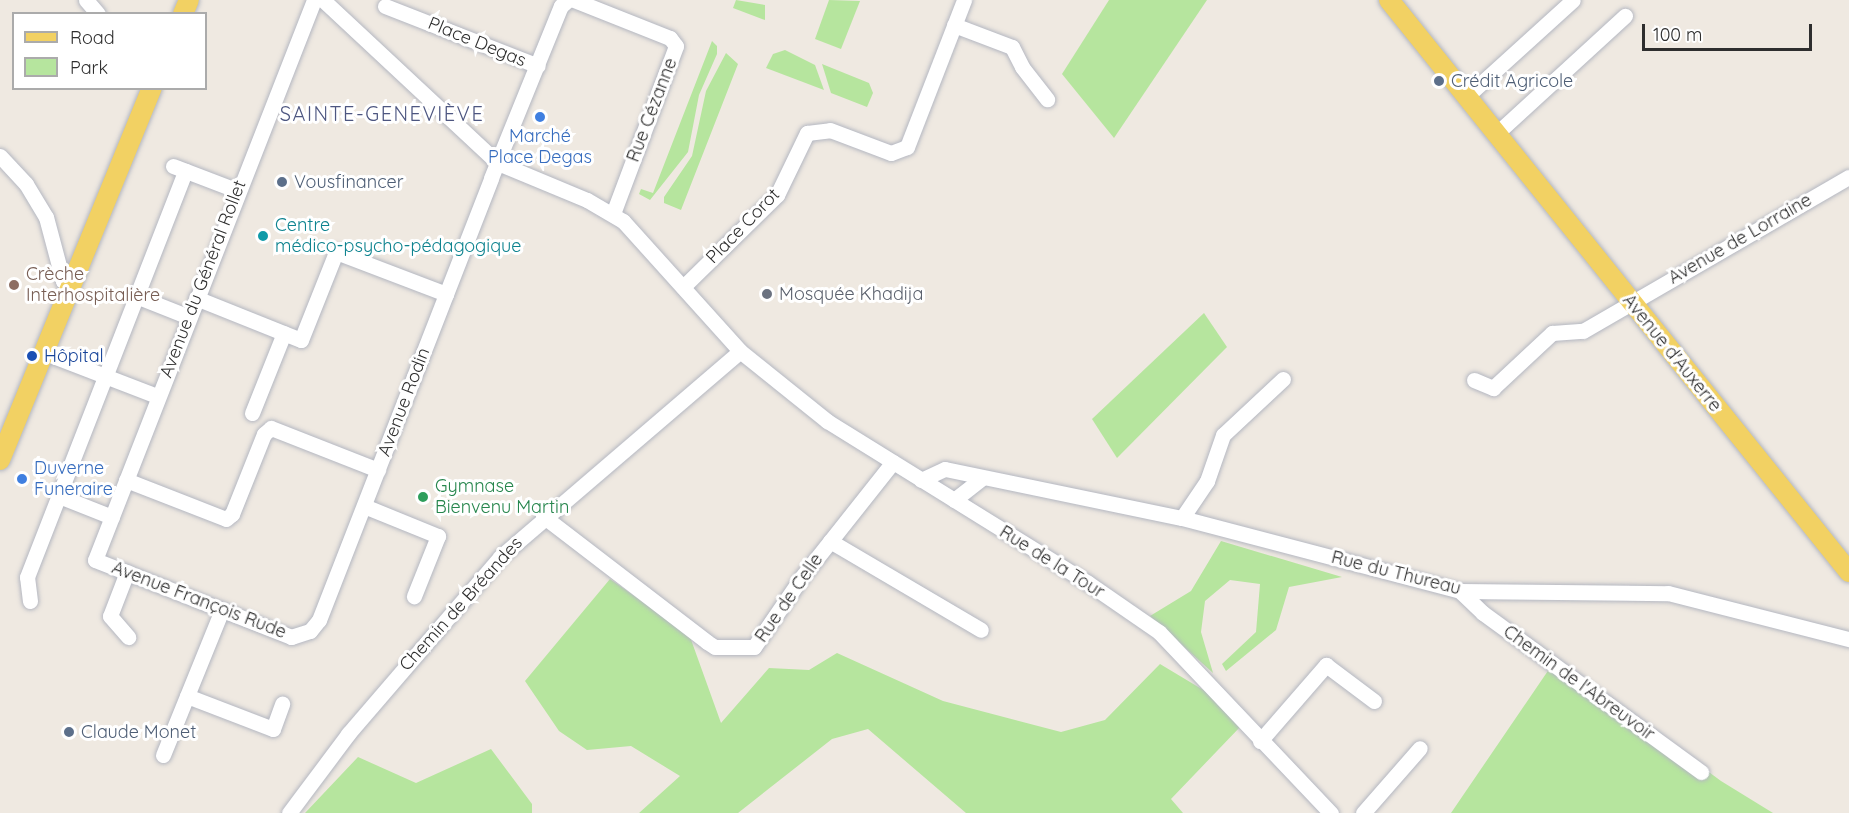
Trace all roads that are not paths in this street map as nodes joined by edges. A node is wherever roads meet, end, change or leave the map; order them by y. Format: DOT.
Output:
graph roads {
  1 [pos="86,0"];
  2 [pos="314,0"];
  3 [pos="322,0"];
  4 [pos="568,0"];
  5 [pos="573,0"];
  6 [pos="964,0"];
  7 [pos="1389,0"];
  8 [pos="1573,0"];
  9 [pos="385,6"];
  10 [pos="96,12"];
  11 [pos="1624,16"];
  12 [pos="954,25"];
  13 [pos="538,66"];
  14 [pos="151,90"];
  15 [pos="1466,97"];
  16 [pos="1047,99"];
  17 [pos="1496,134"];
  18 [pos="0,156"];
  19 [pos="498,164"];
  20 [pos="1849,177"];
  21 [pos="238,191"];
  22 [pos="613,214"];
  23 [pos="71,286"];
  24 [pos="683,286"];
  25 [pos="446,294"];
  26 [pos="136,296"];
  27 [pos="196,298"];
  28 [pos="1631,302"];
  29 [pos="189,316"];
  30 [pos="284,333"];
  31 [pos="740,351"];
  32 [pos="45,353"];
  33 [pos="105,376"];
  34 [pos="1283,379"];
  35 [pos="1474,380"];
  36 [pos="157,396"];
  37 [pos="252,413"];
  38 [pos="1,458"];
  39 [pos="892,462"];
  40 [pos="378,470"];
  41 [pos="982,478"];
  42 [pos="126,480"];
  43 [pos="921,480"];
  44 [pos="59,496"];
  45 [pos="954,500"];
  46 [pos="364,506"];
  47 [pos="112,516"];
  48 [pos="543,516"];
  49 [pos="1182,518"];
  50 [pos="831,541"];
  51 [pos="95,560"];
  52 [pos="127,572"];
  53 [pos="1849,572"];
  54 [pos="1460,591"];
  55 [pos="414,596"];
  56 [pos="30,601"];
  57 [pos="222,610"];
  58 [pos="981,630"];
  59 [pos="304,635"];
  60 [pos="128,637"];
  61 [pos="1849,639"];
  62 [pos="187,696"];
  63 [pos="1374,701"];
  64 [pos="282,705"];
  65 [pos="1260,741"];
  66 [pos="1420,748"];
  67 [pos="163,755"];
  68 [pos="1701,772"];
  69 [pos="290,812"];
  70 [pos="1331,813"];
  71 [pos="1363,813"];
  1 -- 10 [label="street"];
  2 -- 21 [label="street, Avenue du Général Rollet"];
  3 -- 19 [label="street"];
  4 -- 13 [label="street"];
  5 -- 22 [label="street, Rue Cézanne"];
  6 -- 12 [label="street"];
  7 -- 15 [label="main road, Avenue d'Auxerre"];
  8 -- 15 [label="street"];
  9 -- 13 [label="street, Place Degas"];
  11 -- 17 [label="street"];
  12 -- 16 [label="street"];
  12 -- 24 [label="street, Place Corot"];
  13 -- 19 [label="street, Place Degas"];
  14 -- 23 [label="main road"];
  15 -- 17 [label="main road, Avenue d'Auxerre"];
  17 -- 28 [label="main road, Avenue d'Auxerre"];
  18 -- 23 [label="street"];
  19 -- 22 [label="street"];
  19 -- 25 [label="street, Avenue Rodin"];
  20 -- 28 [label="street, Avenue de Lorraine"];
  21 -- 26 [label="street"];
  21 -- 27 [label="street, Avenue du Général Rollet"];
  22 -- 24 [label="street, Rue de la Tour"];
  23 -- 32 [label="main road"];
  24 -- 31 [label="street, Rue de la Tour"];
  25 -- 30 [label="street"];
  25 -- 40 [label="street, Avenue Rodin"];
  26 -- 29 [label="street"];
  26 -- 33 [label="street"];
  27 -- 29 [label="street, Avenue du Général Rollet"];
  27 -- 30 [label="street"];
  28 -- 35 [label="street, Avenue de Lorraine"];
  28 -- 53 [label="main road, Avenue d'Auxerre"];
  29 -- 36 [label="street, Avenue du Général Rollet"];
  30 -- 37 [label="street"];
  31 -- 39 [label="street, Rue de la Tour"];
  31 -- 48 [label="street, Chemin de Bréandes"];
  32 -- 33 [label="street"];
  32 -- 38 [label="main road"];
  33 -- 36 [label="street"];
  33 -- 44 [label="street"];
  34 -- 49 [label="street"];
  36 -- 42 [label="street, Avenue du Général Rollet"];
  39 -- 43 [label="street, Rue de la Tour"];
  39 -- 50 [label="street, Rue de Celle"];
  40 -- 42 [label="street"];
  40 -- 46 [label="street, Avenue Rodin"];
  41 -- 43 [label="street, Rue du Thureau"];
  41 -- 45 [label="street"];
  41 -- 49 [label="street, Rue du Thureau"];
  42 -- 47 [label="street, Avenue du Général Rollet"];
  43 -- 45 [label="street, Rue de la Tour"];
  44 -- 47 [label="street"];
  44 -- 56 [label="street"];
  45 -- 65 [label="street, Rue de la Tour"];
  46 -- 55 [label="street"];
  46 -- 59 [label="street, Avenue Rodin"];
  47 -- 51 [label="street, Avenue du Général Rollet"];
  48 -- 50 [label="street, Rue de Celle"];
  48 -- 69 [label="street, Chemin de Bréandes"];
  49 -- 54 [label="street, Rue du Thureau"];
  50 -- 58 [label="street"];
  51 -- 52 [label="street, Avenue François Rude"];
  52 -- 57 [label="street, Avenue François Rude"];
  52 -- 60 [label="street"];
  54 -- 61 [label="street, Rue du Thureau"];
  54 -- 68 [label="street, Chemin de l'Abreuvoir"];
  57 -- 59 [label="street, Avenue François Rude"];
  57 -- 62 [label="street"];
  62 -- 64 [label="street"];
  62 -- 67 [label="street"];
  63 -- 65 [label="street"];
  65 -- 70 [label="street, Rue de la Tour"];
  66 -- 71 [label="street"];
}
